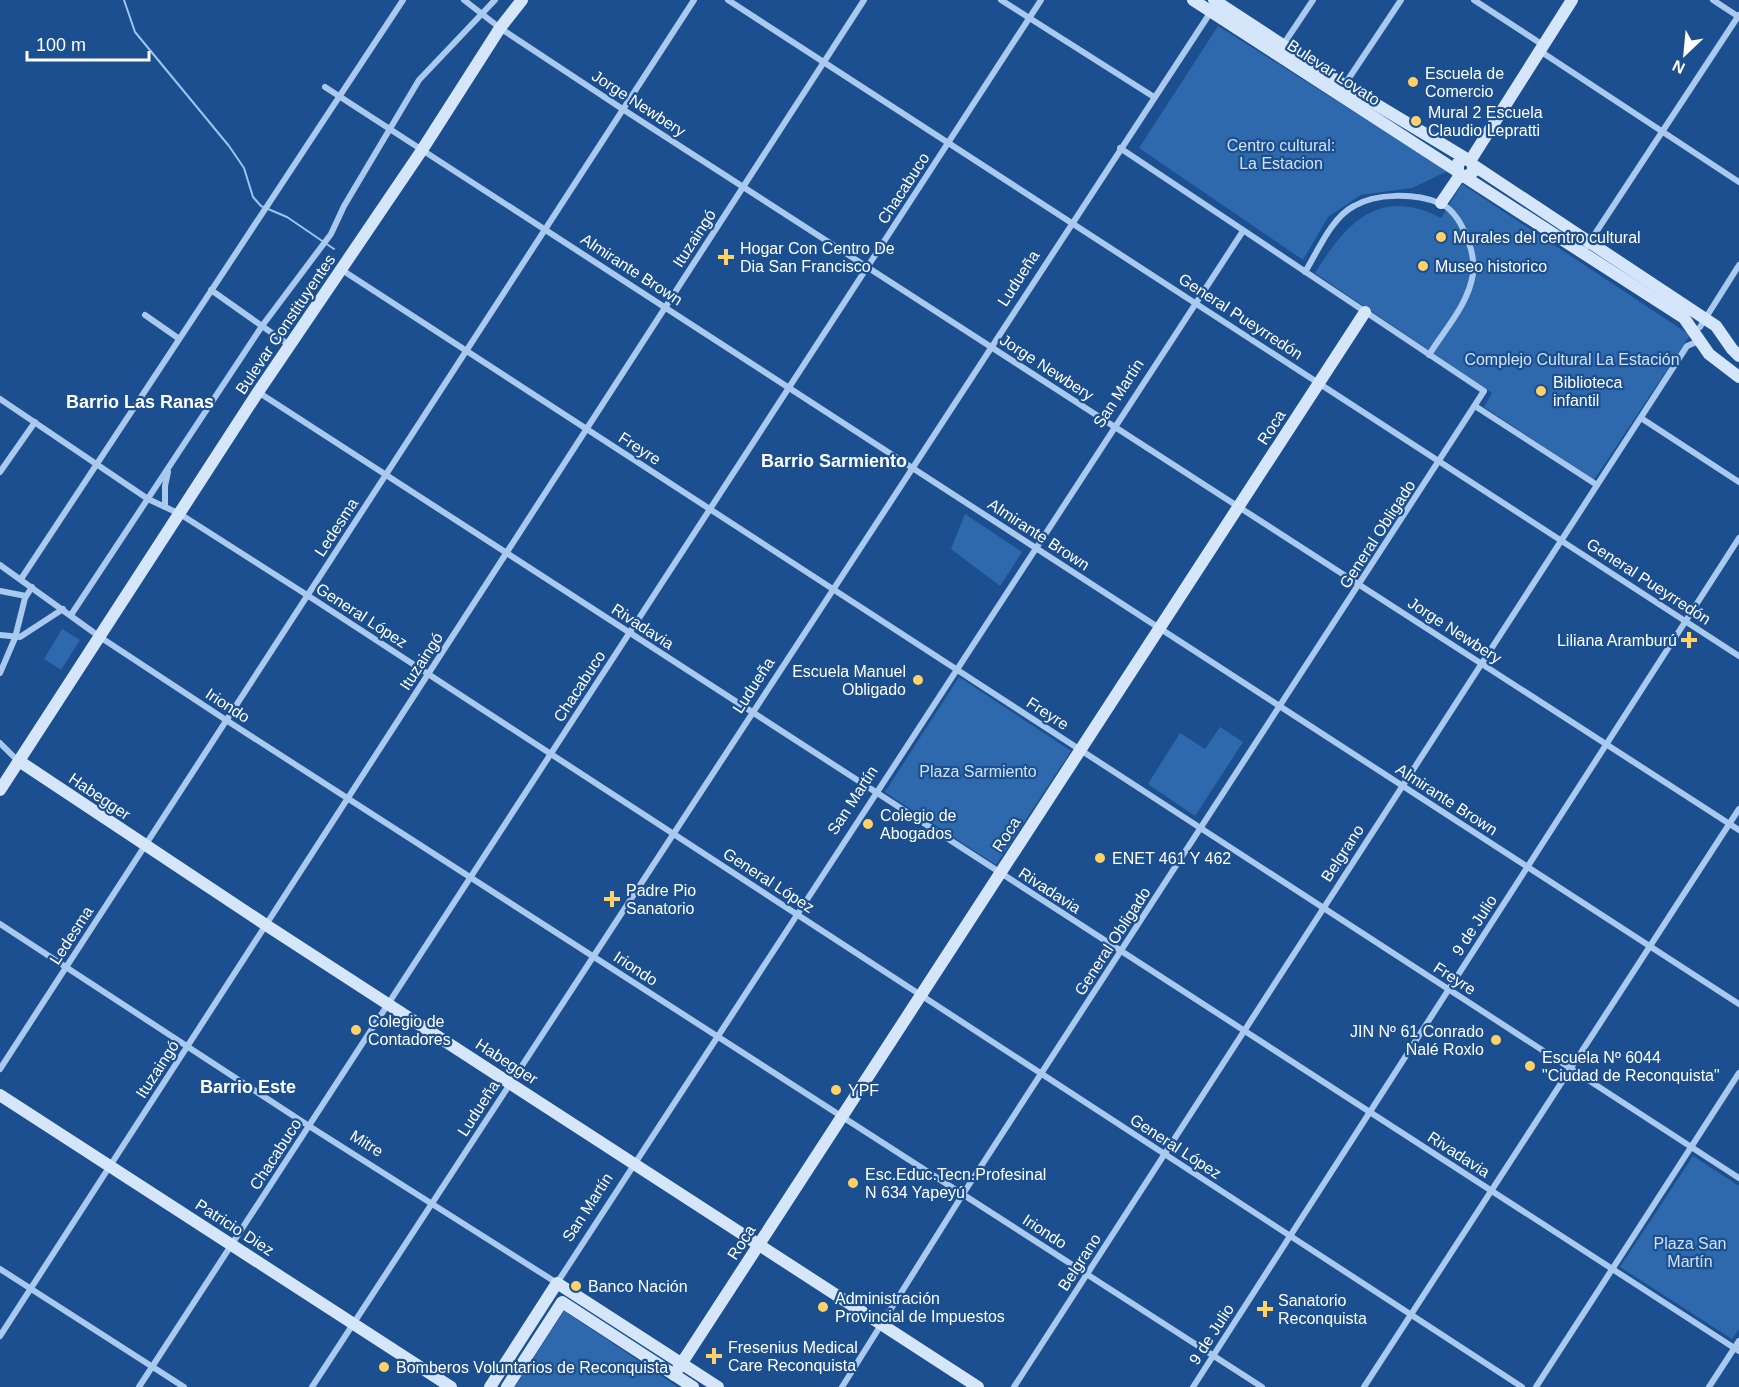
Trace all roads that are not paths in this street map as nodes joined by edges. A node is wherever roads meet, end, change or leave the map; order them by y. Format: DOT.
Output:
graph roads {
  1 [pos="404,0"];
  2 [pos="464,0"];
  3 [pos="495,0"];
  4 [pos="522,0"];
  5 [pos="694,0"];
  6 [pos="728,0"];
  7 [pos="864,0"];
  8 [pos="1001,0"];
  9 [pos="1041,0"];
  10 [pos="1193,0"];
  11 [pos="1313,0"];
  12 [pos="1401,0"];
  13 [pos="1474,0"];
  14 [pos="1572,0"];
  15 [pos="1713,0"];
  16 [pos="1215,4"];
  17 [pos="481,14"];
  18 [pos="1739,16"];
  19 [pos="1029,18"];
  20 [pos="500,28"];
  21 [pos="1283,45"];
  22 [pos="1541,48"];
  23 [pos="824,62"];
  24 [pos="325,87"];
  25 [pos="1341,90"];
  26 [pos="339,97"];
  27 [pos="1154,97"];
  28 [pos="624,110"];
  29 [pos="391,131"];
  30 [pos="1662,133"];
  31 [pos="949,142"];
  32 [pos="1120,148"];
  33 [pos="422,150"];
  34 [pos="1469,162"];
  35 [pos="1461,174"];
  36 [pos="1739,182"];
  37 [pos="743,187"];
  38 [pos="1441,203"];
  39 [pos="1072,222"];
  40 [pos="546,229"];
  41 [pos="1243,231"];
  42 [pos="1586,248"];
  43 [pos="1739,265"];
  44 [pos="868,267"];
  45 [pos="342,270"];
  46 [pos="1305,272"];
  47 [pos="211,290"];
  48 [pos="1196,303"];
  49 [pos="665,307"];
  50 [pos="1365,312"];
  51 [pos="145,315"];
  52 [pos="262,326"];
  53 [pos="1705,332"];
  54 [pos="178,338"];
  55 [pos="290,346"];
  56 [pos="991,346"];
  57 [pos="467,351"];
  58 [pos="1429,355"];
  59 [pos="1739,356"];
  60 [pos="1739,377"];
  61 [pos="1318,383"];
  62 [pos="789,387"];
  63 [pos="258,392"];
  64 [pos="0,399"];
  65 [pos="1475,406"];
  66 [pos="1641,418"];
  67 [pos="35,422"];
  68 [pos="1115,427"];
  69 [pos="586,429"];
  70 [pos="172,462"];
  71 [pos="1440,462"];
  72 [pos="96,463"];
  73 [pos="912,466"];
  74 [pos="0,472"];
  75 [pos="385,476"];
  76 [pos="1739,482"];
  77 [pos="1597,485"];
  78 [pos="148,499"];
  79 [pos="165,507"];
  80 [pos="1238,507"];
  81 [pos="710,509"];
  82 [pos="180,514"];
  83 [pos="1739,538"];
  84 [pos="1561,540"];
  85 [pos="1036,548"];
  86 [pos="505,555"];
  87 [pos="0,565"];
  88 [pos="21,579"];
  89 [pos="1360,585"];
  90 [pos="32,587"];
  91 [pos="832,588"];
  92 [pos="0,591"];
  93 [pos="307,595"];
  94 [pos="26,597"];
  95 [pos="63,609"];
  96 [pos="71,615"];
  97 [pos="1686,621"];
  98 [pos="1159,628"];
  99 [pos="629,633"];
  100 [pos="97,634"];
  101 [pos="0,635"];
  102 [pos="15,638"];
  103 [pos="1739,656"];
  104 [pos="1481,663"];
  105 [pos="957,670"];
  106 [pos="0,673"];
  107 [pos="428,674"];
  108 [pos="1281,706"];
  109 [pos="752,712"];
  110 [pos="226,720"];
  111 [pos="0,743"];
  112 [pos="1607,744"];
  113 [pos="1080,751"];
  114 [pos="551,753"];
  115 [pos="19,761"];
  116 [pos="1402,786"];
  117 [pos="0,790"];
  118 [pos="876,794"];
  119 [pos="349,799"];
  120 [pos="1739,809"];
  121 [pos="1729,824"];
  122 [pos="1201,828"];
  123 [pos="1739,830"];
  124 [pos="673,833"];
  125 [pos="145,846"];
  126 [pos="1527,867"];
  127 [pos="1000,874"];
  128 [pos="472,878"];
  129 [pos="1323,908"];
  130 [pos="797,915"];
  131 [pos="0,924"];
  132 [pos="266,925"];
  133 [pos="1649,947"];
  134 [pos="1121,952"];
  135 [pos="594,956"];
  136 [pos="66,967"];
  137 [pos="1448,989"];
  138 [pos="921,996"];
  139 [pos="388,1004"];
  140 [pos="1739,1004"];
  141 [pos="1243,1031"];
  142 [pos="718,1037"];
  143 [pos="187,1047"];
  144 [pos="0,1069"];
  145 [pos="1570,1069"];
  146 [pos="1739,1073"];
  147 [pos="1041,1074"];
  148 [pos="510,1083"];
  149 [pos="0,1095"];
  150 [pos="1369,1112"];
  151 [pos="842,1117"];
  152 [pos="309,1126"];
  153 [pos="1691,1147"];
  154 [pos="1164,1154"];
  155 [pos="634,1164"];
  156 [pos="110,1166"];
  157 [pos="1739,1178"];
  158 [pos="1491,1191"];
  159 [pos="963,1194"];
  160 [pos="431,1203"];
  161 [pos="1289,1235"];
  162 [pos="232,1245"];
  163 [pos="759,1245"];
  164 [pos="0,1269"];
  165 [pos="1612,1269"];
  166 [pos="1087,1275"];
  167 [pos="557,1283"];
  168 [pos="31,1288"];
  169 [pos="1411,1315"];
  170 [pos="353,1323"];
  171 [pos="882,1324"];
  172 [pos="0,1336"];
  173 [pos="1739,1341"];
  174 [pos="1737,1349"];
  175 [pos="1213,1355"];
  176 [pos="682,1364"];
  177 [pos="153,1366"];
  178 [pos="674,1375"];
  179 [pos="140,1387"];
  180 [pos="184,1387"];
  181 [pos="312,1387"];
  182 [pos="452,1387"];
  183 [pos="490,1387"];
  184 [pos="507,1387"];
  185 [pos="693,1387"];
  186 [pos="718,1387"];
  187 [pos="842,1387"];
  188 [pos="978,1387"];
  189 [pos="1014,1387"];
  190 [pos="1192,1387"];
  191 [pos="1262,1387"];
  192 [pos="1364,1387"];
  193 [pos="1522,1387"];
  194 [pos="1536,1387"];
  195 [pos="1709,1387"];
  1 -- 26 [label="street"];
  2 -- 17 [label="street, Jorge Newbery"];
  3 -- 17 [label="street"];
  4 -- 20 [label="street, Bulevar Constituyentes"];
  5 -- 28 [label="street, Ledesma"];
  6 -- 23 [label="street, General Pueyrredón"];
  7 -- 23 [label="street, Ituzaingó"];
  8 -- 19 [label="street"];
  9 -- 19 [label="street, Chacabuco"];
  10 -- 16 [label="street, Bulevar Lovato"];
  11 -- 21 [label="street"];
  12 -- 25 [label="street"];
  13 -- 22 [label="street"];
  14 -- 22 [label="street"];
  15 -- 18 [label="street"];
  16 -- 21 [label="street, Bulevar Lovato"];
  16 -- 25 [label="street, Bulevar Lovato"];
  16 -- 27 [label="street, Ludueña"];
  17 -- 20 [label="street, Jorge Newbery"];
  17 -- 29 [label="street"];
  18 -- 30 [label="street"];
  19 -- 27 [label="street"];
  19 -- 31 [label="street, Chacabuco"];
  20 -- 28 [label="street, Jorge Newbery"];
  20 -- 33 [label="street, Bulevar Constituyentes"];
  21 -- 25 [label="street, Bulevar Lovato"];
  22 -- 30 [label="street"];
  22 -- 34 [label="street"];
  23 -- 31 [label="street, General Pueyrredón"];
  23 -- 37 [label="street, Ituzaingó"];
  24 -- 26 [label="street, Almirante Brown"];
  25 -- 34 [label="street, Bulevar Lovato"];
  25 -- 35 [label="street, Bulevar Lovato"];
  26 -- 29 [label="street, Almirante Brown"];
  26 -- 47 [label="street"];
  27 -- 32 [label="street, Ludueña"];
  28 -- 37 [label="street, Jorge Newbery"];
  28 -- 40 [label="street, Ledesma"];
  29 -- 33 [label="street, Almirante Brown"];
  29 -- 52 [label="street"];
  30 -- 36 [label="street"];
  30 -- 42 [label="street"];
  31 -- 39 [label="street, General Pueyrredón"];
  31 -- 44 [label="street, Chacabuco"];
  32 -- 39 [label="street, Ludueña"];
  32 -- 41 [label="street"];
  33 -- 40 [label="street, Almirante Brown"];
  33 -- 45 [label="street, Bulevar Constituyentes"];
  34 -- 35 [label="street"];
  34 -- 42 [label="street, Bulevar Lovato"];
  35 -- 38 [label="street"];
  35 -- 42 [label="street, Bulevar Lovato"];
  37 -- 44 [label="street, Jorge Newbery"];
  37 -- 49 [label="street, Ituzaingó"];
  38 -- 46 [label="street"];
  38 -- 58 [label="street"];
  39 -- 48 [label="street, General Pueyrredón"];
  39 -- 56 [label="street, Ludueña"];
  40 -- 49 [label="street, Almirante Brown"];
  40 -- 57 [label="street, Ledesma"];
  41 -- 46 [label="street"];
  41 -- 48 [label="street, San Martín"];
  42 -- 53 [label="street, Bulevar Lovato"];
  42 -- 53 [label="street, Bulevar Lovato"];
  43 -- 53 [label="street, Belgrano"];
  44 -- 56 [label="street, Jorge Newbery"];
  44 -- 62 [label="street, Chacabuco"];
  45 -- 55 [label="street, Bulevar Constituyentes"];
  45 -- 57 [label="street, Freyre"];
  46 -- 50 [label="street"];
  47 -- 52 [label="street"];
  47 -- 54 [label="street"];
  48 -- 61 [label="street, General Pueyrredón"];
  48 -- 68 [label="street, San Martín"];
  49 -- 62 [label="street, Almirante Brown"];
  49 -- 69 [label="street, Ituzaingó"];
  50 -- 58 [label="street"];
  50 -- 61 [label="street, Roca"];
  51 -- 54 [label="street"];
  52 -- 55 [label="street"];
  52 -- 70 [label="street"];
  53 -- 59 [label="street, Bulevar Lovato"];
  53 -- 60 [label="street, Bulevar Lovato"];
  53 -- 66 [label="street, Belgrano"];
  54 -- 72 [label="street"];
  55 -- 63 [label="street, Bulevar Constituyentes"];
  56 -- 68 [label="street, Jorge Newbery"];
  56 -- 73 [label="street, Ludueña"];
  57 -- 69 [label="street, Freyre"];
  57 -- 75 [label="street, Ledesma"];
  58 -- 65 [label="street, General Obligado"];
  61 -- 71 [label="street, General Pueyrredón"];
  61 -- 80 [label="street, Roca"];
  62 -- 73 [label="street, Almirante Brown"];
  62 -- 81 [label="street, Chacabuco"];
  63 -- 75 [label="street, Rivadavia"];
  63 -- 82 [label="street, Bulevar Constituyentes"];
  64 -- 67 [label="street, General López"];
  65 -- 71 [label="street, General Obligado"];
  65 -- 77 [label="street"];
  66 -- 76 [label="street"];
  66 -- 77 [label="street, Belgrano"];
  67 -- 72 [label="street, General López"];
  67 -- 74 [label="street"];
  68 -- 80 [label="street, Jorge Newbery"];
  68 -- 85 [label="street, San Martín"];
  69 -- 81 [label="street, Freyre"];
  69 -- 86 [label="street, Ituzaingó"];
  70 -- 78 [label="street"];
  70 -- 79 [label="street"];
  71 -- 84 [label="street, General Pueyrredón"];
  71 -- 89 [label="street, General Obligado"];
  72 -- 78 [label="street, General López"];
  72 -- 88 [label="street"];
  73 -- 85 [label="street, Almirante Brown"];
  73 -- 91 [label="street, Ludueña"];
  75 -- 86 [label="street, Rivadavia"];
  75 -- 93 [label="street, Ledesma"];
  77 -- 84 [label="street, Belgrano"];
  78 -- 79 [label="street, General López"];
  78 -- 96 [label="street"];
  79 -- 82 [label="street, General López"];
  80 -- 89 [label="street, Jorge Newbery"];
  80 -- 98 [label="street, Roca"];
  81 -- 91 [label="street, Freyre"];
  81 -- 99 [label="street, Chacabuco"];
  82 -- 93 [label="street, General López"];
  82 -- 100 [label="street, Bulevar Constituyentes"];
  83 -- 97 [label="street, 9 de Julio"];
  84 -- 97 [label="street, General Pueyrredón"];
  84 -- 104 [label="street, Belgrano"];
  85 -- 98 [label="street, Almirante Brown"];
  85 -- 105 [label="street, San Martín"];
  86 -- 99 [label="street, Rivadavia"];
  86 -- 107 [label="street, Ituzaingó"];
  87 -- 88 [label="street, Iriondo"];
  88 -- 90 [label="street, Iriondo"];
  89 -- 104 [label="street, Jorge Newbery"];
  89 -- 108 [label="street, General Obligado"];
  90 -- 94 [label="street"];
  90 -- 95 [label="street, Iriondo"];
  91 -- 105 [label="street, Freyre"];
  91 -- 109 [label="street, Ludueña"];
  92 -- 94 [label="street"];
  93 -- 107 [label="street, General López"];
  93 -- 110 [label="street, Ledesma"];
  94 -- 102 [label="street"];
  95 -- 96 [label="street, Iriondo"];
  95 -- 102 [label="street"];
  96 -- 100 [label="street, Iriondo"];
  97 -- 103 [label="street, General Pueyrredón"];
  97 -- 112 [label="street, 9 de Julio"];
  98 -- 108 [label="street, Almirante Brown"];
  98 -- 113 [label="street, Roca"];
  99 -- 109 [label="street, Rivadavia"];
  99 -- 114 [label="street, Chacabuco"];
  100 -- 110 [label="street, Iriondo"];
  100 -- 115 [label="street, Bulevar Constituyentes"];
  101 -- 102 [label="street"];
  102 -- 106 [label="street"];
  104 -- 112 [label="street, Jorge Newbery"];
  104 -- 116 [label="street, Belgrano"];
  105 -- 113 [label="street, Freyre"];
  105 -- 118 [label="street, San Martín"];
  107 -- 114 [label="street, General López"];
  107 -- 119 [label="street, Ituzaingó"];
  108 -- 116 [label="street, Almirante Brown"];
  108 -- 122 [label="street, General Obligado"];
  109 -- 118 [label="street, Rivadavia"];
  109 -- 124 [label="street, Ludueña"];
  110 -- 119 [label="street, Iriondo"];
  110 -- 125 [label="street, Ledesma"];
  111 -- 115 [label="street"];
  112 -- 121 [label="street, Jorge Newbery"];
  112 -- 126 [label="street, 9 de Julio"];
  113 -- 122 [label="street, Freyre"];
  113 -- 127 [label="street, Roca"];
  114 -- 124 [label="street, General López"];
  114 -- 128 [label="street, Chacabuco"];
  115 -- 117 [label="street, Bulevar Constituyentes"];
  115 -- 125 [label="street, Habegger"];
  116 -- 126 [label="street, Almirante Brown"];
  116 -- 129 [label="street, Belgrano"];
  118 -- 127 [label="street, Rivadavia"];
  118 -- 130 [label="street, San Martín"];
  119 -- 128 [label="street, Iriondo"];
  119 -- 132 [label="street, Ituzaingó"];
  120 -- 121 [label="street"];
  121 -- 123 [label="street, Jorge Newbery"];
  121 -- 133 [label="street"];
  122 -- 129 [label="street, Freyre"];
  122 -- 134 [label="street, General Obligado"];
  124 -- 130 [label="street, General López"];
  124 -- 135 [label="street, Ludueña"];
  125 -- 132 [label="street, Habegger"];
  125 -- 136 [label="street, Ledesma"];
  126 -- 133 [label="street, Almirante Brown"];
  126 -- 137 [label="street, 9 de Julio"];
  127 -- 134 [label="street, Rivadavia"];
  127 -- 138 [label="street, Roca"];
  128 -- 135 [label="street, Iriondo"];
  128 -- 139 [label="street, Chacabuco"];
  129 -- 137 [label="street, Freyre"];
  129 -- 141 [label="street, Belgrano"];
  130 -- 138 [label="street, General López"];
  130 -- 142 [label="street, San Martín"];
  131 -- 136 [label="street, Mitre"];
  132 -- 139 [label="street, Habegger"];
  132 -- 143 [label="street, Ituzaingó"];
  133 -- 140 [label="street, Almirante Brown"];
  133 -- 145 [label="street"];
  134 -- 141 [label="street, Rivadavia"];
  134 -- 147 [label="street, General Obligado"];
  135 -- 142 [label="street, Iriondo"];
  135 -- 148 [label="street, Ludueña"];
  136 -- 143 [label="street, Mitre"];
  136 -- 144 [label="street, Ledesma"];
  137 -- 145 [label="street, Freyre"];
  137 -- 150 [label="street, 9 de Julio"];
  138 -- 147 [label="street, General López"];
  138 -- 151 [label="street, Roca"];
  139 -- 148 [label="street, Habegger"];
  139 -- 152 [label="street, Chacabuco"];
  141 -- 150 [label="street, Rivadavia"];
  141 -- 154 [label="street, Belgrano"];
  142 -- 151 [label="street, Iriondo"];
  142 -- 155 [label="street, San Martín"];
  143 -- 152 [label="street, Mitre"];
  143 -- 156 [label="street, Ituzaingó"];
  145 -- 153 [label="street, Freyre"];
  145 -- 158 [label="street"];
  146 -- 153 [label="street"];
  147 -- 154 [label="street, General López"];
  147 -- 159 [label="street, General Obligado"];
  148 -- 155 [label="street, Habegger"];
  148 -- 160 [label="street, Ludueña"];
  149 -- 156 [label="street, Patricio Diez"];
  150 -- 158 [label="street, Rivadavia"];
  150 -- 161 [label="street, 9 de Julio"];
  151 -- 159 [label="street, Iriondo"];
  151 -- 163 [label="street, Roca"];
  152 -- 160 [label="street, Mitre"];
  152 -- 162 [label="street, Chacabuco"];
  153 -- 157 [label="street, Freyre"];
  153 -- 165 [label="street"];
  154 -- 161 [label="street, General López"];
  154 -- 166 [label="street, Belgrano"];
  155 -- 163 [label="street, Habegger"];
  155 -- 167 [label="street, San Martín"];
  156 -- 162 [label="street, Patricio Diez"];
  156 -- 168 [label="street, Ituzaingó"];
  158 -- 165 [label="street, Rivadavia"];
  158 -- 169 [label="street"];
  159 -- 166 [label="street, Iriondo"];
  159 -- 171 [label="street, General Obligado"];
  160 -- 167 [label="street, Mitre"];
  160 -- 170 [label="street, Ludueña"];
  161 -- 169 [label="street, General López"];
  161 -- 175 [label="street, 9 de Julio"];
  162 -- 170 [label="street, Patricio Diez"];
  162 -- 177 [label="street, Chacabuco"];
  163 -- 171 [label="street, Habegger"];
  163 -- 176 [label="street, Roca"];
  164 -- 168 [label="street"];
  165 -- 174 [label="street, Rivadavia"];
  165 -- 194 [label="street"];
  166 -- 175 [label="street, Iriondo"];
  166 -- 189 [label="street, Belgrano"];
  167 -- 176 [label="street, Mitre"];
  167 -- 183 [label="street, San Martín"];
  168 -- 172 [label="street, Ituzaingó"];
  168 -- 177 [label="street"];
  169 -- 192 [label="street"];
  169 -- 193 [label="street, General López"];
  170 -- 181 [label="street, Ludueña"];
  170 -- 182 [label="street, Patricio Diez"];
  171 -- 187 [label="street, General Obligado"];
  171 -- 188 [label="street, Habegger"];
  173 -- 174 [label="street"];
  174 -- 195 [label="street"];
  175 -- 190 [label="street, 9 de Julio"];
  175 -- 191 [label="street, Iriondo"];
  176 -- 178 [label="street, Roca"];
  176 -- 186 [label="street, Mitre"];
  177 -- 179 [label="street, Chacabuco"];
  177 -- 180 [label="street"];
  178 -- 184 [label="street"];
  178 -- 185 [label="street"];
}
